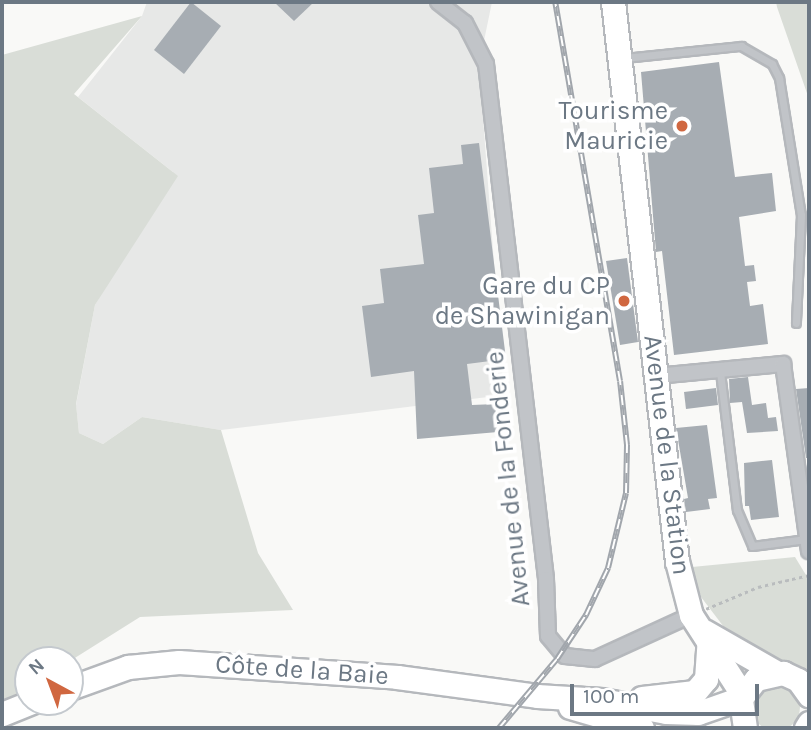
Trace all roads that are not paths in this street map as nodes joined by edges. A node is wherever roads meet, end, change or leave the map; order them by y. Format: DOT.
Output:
graph roads {
  1 [pos="438,2"];
  2 [pos="613,2"];
  3 [pos="620,59"];
  4 [pos="796,323"];
  5 [pos="720,372"];
  6 [pos="655,376"];
  7 [pos="808,545"];
  8 [pos="699,630"];
  9 [pos="776,672"];
  10 [pos="84,683"];
  11 [pos="807,687"];
  12 [pos="537,696"];
  13 [pos="741,696"];
  14 [pos="602,700"];
  15 [pos="809,723"];
  16 [pos="642,728"];
  17 [pos="745,728"];
  18 [pos="806,728"];
  1 -- 8 [label="street, Avenue de la Fonderie"];
  2 -- 3 [label="main road, Avenue de la Station"];
  3 -- 4 [label="lane"];
  3 -- 6 [label="main road, Avenue de la Station"];
  5 -- 6 [label="street"];
  5 -- 7 [label="lane"];
  5 -- 7 [label="street"];
  6 -- 8 [label="main road, Avenue de la Station"];
  8 -- 9 [label="main road"];
  8 -- 13 [label="main road, Avenue de la Station"];
  8 -- 14 [label="main road"];
  9 -- 11 [label="main road"];
  9 -- 13 [label="main road"];
  10 -- 12 [label="main road, Côte de la Baie"];
  12 -- 14 [label="main road"];
  12 -- 16 [label="main road"];
  13 -- 14 [label="main road"];
  13 -- 17 [label="main road"];
  15 -- 18 [label="main road"];
}
